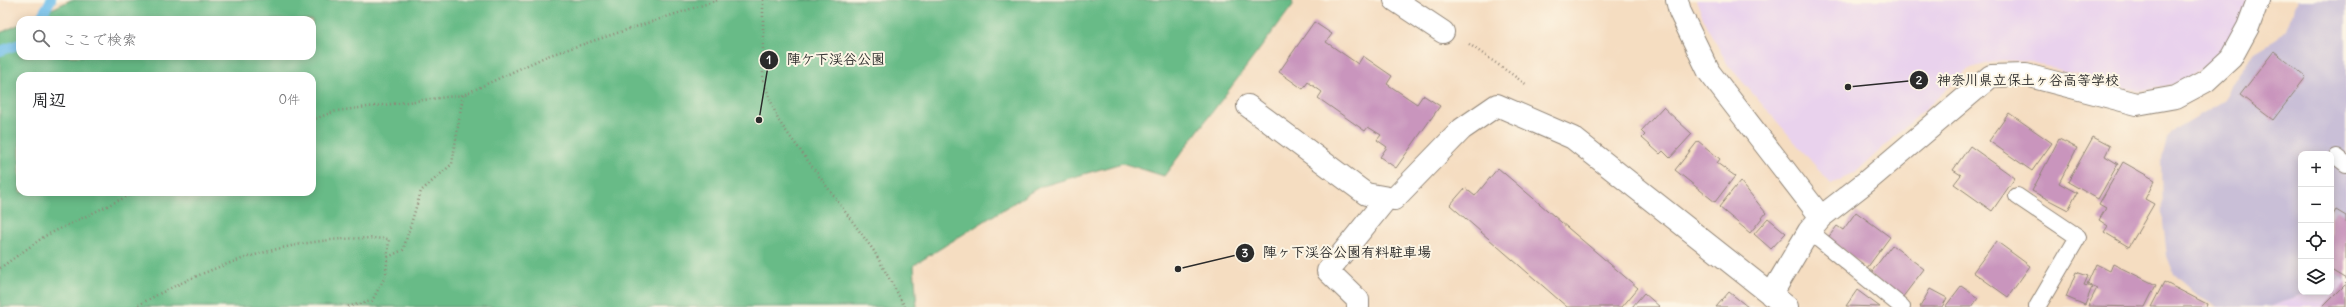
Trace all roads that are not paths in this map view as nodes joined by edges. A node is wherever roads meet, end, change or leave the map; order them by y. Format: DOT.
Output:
graph roads {
  1 [pos="1395,0"];
  2 [pos="1677,0"];
  3 [pos="2258,0"];
  4 [pos="1443,32"];
  5 [pos="1248,106"];
  6 [pos="2017,196"];
  7 [pos="1387,198"];
  8 [pos="1815,224"];
  9 [pos="1779,301"];
  10 [pos="1358,307"];
  11 [pos="1902,307"];
  12 [pos="2037,307"];
  1 -- 4 [label="street"];
  2 -- 8 [label="street"];
  3 -- 8 [label="street"];
  5 -- 7 [label="street"];
  6 -- 12 [label="lane"];
  7 -- 9 [label="street"];
  7 -- 10 [label="street"];
  8 -- 9 [label="street"];
  8 -- 11 [label="lane"];
}
